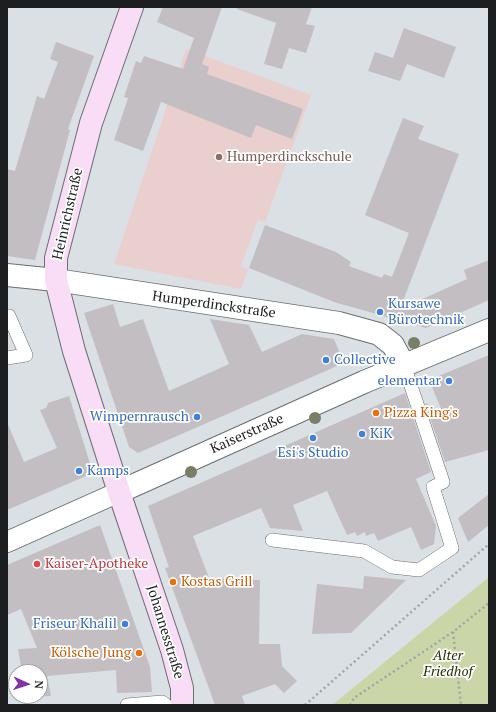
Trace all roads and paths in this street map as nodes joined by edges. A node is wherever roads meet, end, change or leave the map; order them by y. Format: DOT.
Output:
graph roads {
  1 [pos="132,7"];
  2 [pos="7,275"];
  3 [pos="56,280"];
  4 [pos="7,316"];
  5 [pos="489,330"];
  6 [pos="7,358"];
  7 [pos="404,365"];
  8 [pos="119,492"];
  9 [pos="272,540"];
  10 [pos="7,542"];
  11 [pos="489,544"];
  12 [pos="489,603"];
  13 [pos="453,632"];
  14 [pos="126,705"];
  15 [pos="166,705"];
  16 [pos="182,705"];
  17 [pos="305,705"];
  18 [pos="350,705"];
  19 [pos="461,705"];
  1 -- 3 [label="main road, Heinrichstraße"];
  2 -- 3 [label="street, Humperdinckstraße"];
  3 -- 7 [label="street, Humperdinckstraße"];
  3 -- 8 [label="main road, Heinrichstraße"];
  4 -- 6 [label="lane"];
  5 -- 7 [label="street, Kaiserstraße"];
  7 -- 8 [label="street, Kaiserstraße"];
  7 -- 9 [label="lane"];
  8 -- 10 [label="street, Kaiserstraße"];
  8 -- 16 [label="main road, Johannesstraße"];
  11 -- 17 [label="path"];
  12 -- 13 [label="path"];
  13 -- 18 [label="path"];
  13 -- 19 [label="path"];
  14 -- 15 [label="lane"];
}
